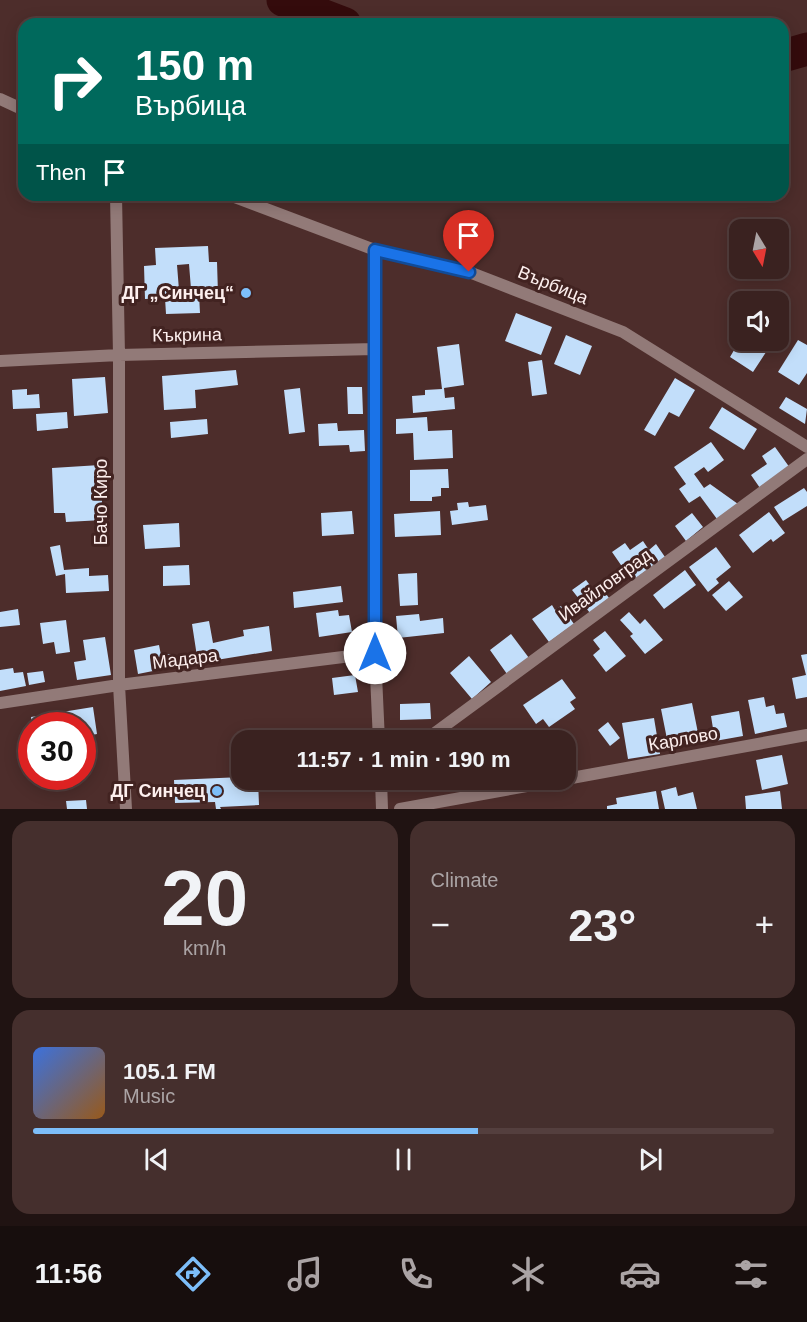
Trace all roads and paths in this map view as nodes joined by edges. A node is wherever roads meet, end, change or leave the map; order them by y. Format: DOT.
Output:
graph roads {
  1 [pos="0,99"];
  2 [pos="18,107"];
  3 [pos="116,201"];
  4 [pos="245,201"];
  5 [pos="375,250"];
  6 [pos="375,349"];
  7 [pos="119,355"];
  8 [pos="0,361"];
  9 [pos="807,447"];
  10 [pos="807,459"];
  11 [pos="375,653"];
  12 [pos="119,685"];
  13 [pos="0,703"];
  14 [pos="378,730"];
  15 [pos="439,730"];
  16 [pos="807,735"];
  17 [pos="576,777"];
  18 [pos="381,790"];
  19 [pos="505,790"];
  20 [pos="126,809"];
  21 [pos="382,809"];
  22 [pos="400,809"];
  1 -- 2 [label="street"];
  3 -- 7 [label="street, Бачо Киро"];
  4 -- 5 [label="street, Върбица"];
  5 -- 6 [label="street"];
  5 -- 9 [label="street, Върбица"];
  6 -- 7 [label="street, Къкрина"];
  6 -- 11 [label="street"];
  7 -- 8 [label="street, Къкрина"];
  7 -- 12 [label="street, Бачо Киро"];
  10 -- 15 [label="street, Ивайловград"];
  11 -- 12 [label="street, Мадара"];
  11 -- 14 [label="street"];
  12 -- 13 [label="street, Мадара"];
  12 -- 20 [label="street, Бачо Киро"];
  16 -- 17 [label="street, Карлово"];
  18 -- 21 [label="street"];
  19 -- 22 [label="street"];
}
